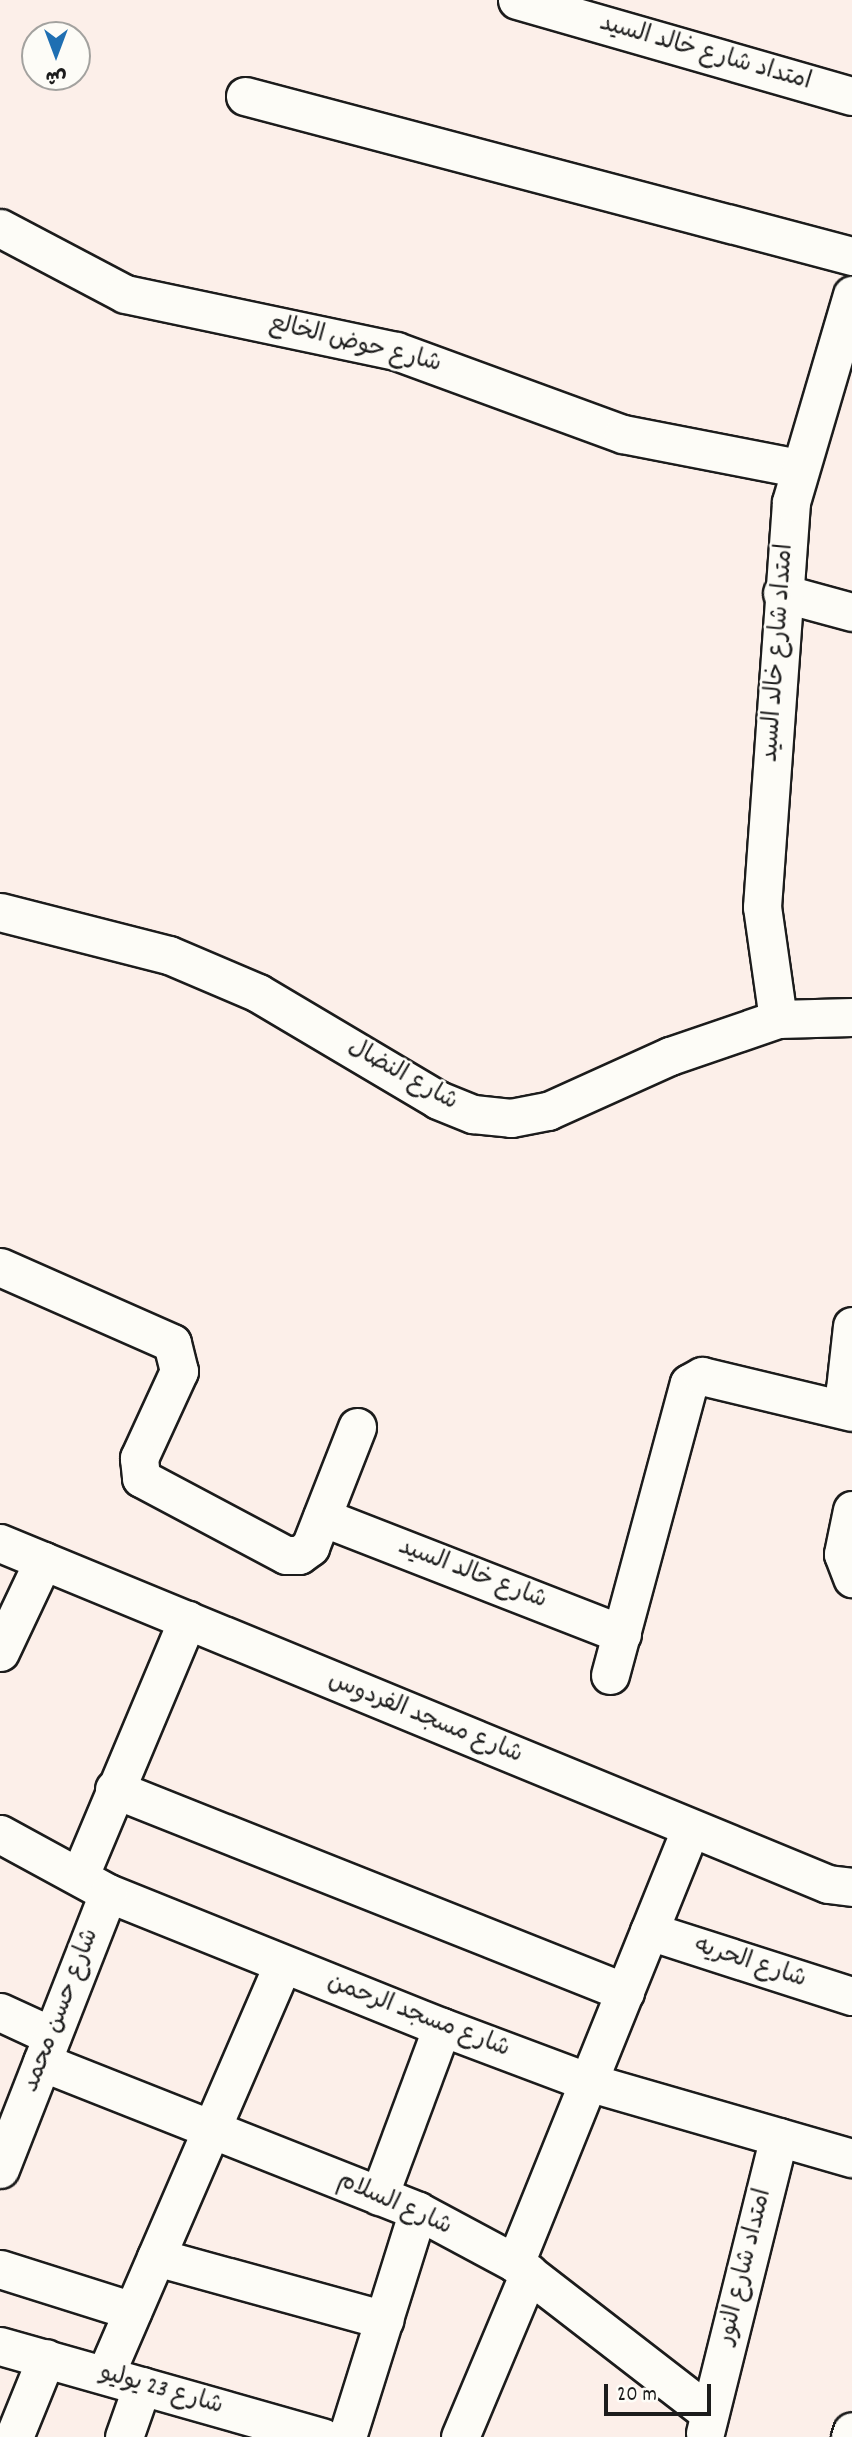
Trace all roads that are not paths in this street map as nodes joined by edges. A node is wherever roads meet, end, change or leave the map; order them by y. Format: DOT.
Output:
graph roads {
  1 [pos="517,0"];
  2 [pos="245,96"];
  3 [pos="852,96"];
  4 [pos="0,228"];
  5 [pos="852,256"];
  6 [pos="849,313"];
  7 [pos="798,468"];
  8 [pos="782,593"];
  9 [pos="852,612"];
  10 [pos="0,912"];
  11 [pos="852,1017"];
  12 [pos="778,1019"];
  13 [pos="0,1267"];
  14 [pos="852,1326"];
  15 [pos="852,1402"];
  16 [pos="852,1412"];
  17 [pos="357,1427"];
  18 [pos="852,1510"];
  19 [pos="322,1517"];
  20 [pos="0,1543"];
  21 [pos="43,1561"];
  22 [pos="852,1578"];
  23 [pos="187,1620"];
  24 [pos="622,1634"];
  25 [pos="0,1652"];
  26 [pos="610,1675"];
  27 [pos="114,1789"];
  28 [pos="691,1829"];
  29 [pos="0,1834"];
  30 [pos="94,1884"];
  31 [pos="852,1887"];
  32 [pos="649,1931"];
  33 [pos="282,1965"];
  34 [pos="625,1992"];
  35 [pos="852,1996"];
  36 [pos="0,2012"];
  37 [pos="442,2027"];
  38 [pos="47,2049"];
  39 [pos="588,2082"];
  40 [pos="212,2130"];
  41 [pos="779,2137"];
  42 [pos="852,2158"];
  43 [pos="0,2169"];
  44 [pos="379,2196"];
  45 [pos="418,2211"];
  46 [pos="156,2256"];
  47 [pos="522,2268"];
  48 [pos="0,2269"];
  49 [pos="133,2311"];
  50 [pos="384,2320"];
  51 [pos="0,2346"];
  52 [pos="46,2358"];
  53 [pos="105,2375"];
  54 [pos="142,2386"];
  55 [pos="706,2425"];
  56 [pos="852,2431"];
  57 [pos="14,2437"];
  58 [pos="124,2437"];
  59 [pos="322,2437"];
  60 [pos="346,2437"];
  61 [pos="460,2437"];
  62 [pos="850,2437"];
  1 -- 3 [label="street, امتداد شارع خالد السيد"];
  2 -- 5 [label="street"];
  4 -- 7 [label="street, شارع حوض الخالع"];
  6 -- 7 [label="street, امتداد شارع خالد السيد"];
  7 -- 8 [label="street, امتداد شارع خالد السيد"];
  8 -- 9 [label="street"];
  8 -- 12 [label="street, امتداد شارع خالد السيد"];
  10 -- 12 [label="street, شارع النضال"];
  11 -- 12 [label="street, شارع النضال"];
  13 -- 19 [label="street"];
  14 -- 15 [label="street"];
  16 -- 24 [label="street"];
  17 -- 19 [label="street"];
  18 -- 22 [label="street"];
  19 -- 24 [label="street, شارع خالد السيد"];
  20 -- 21 [label="street, شارع مسجد الفردوس"];
  21 -- 23 [label="street, شارع مسجد الفردوس"];
  21 -- 25 [label="street"];
  23 -- 27 [label="street, شارع حسن محمد"];
  23 -- 28 [label="street, شارع مسجد الفردوس"];
  24 -- 26 [label="street"];
  27 -- 30 [label="street, شارع حسن محمد"];
  27 -- 34 [label="street"];
  28 -- 31 [label="street, شارع مسجد الفردوس"];
  28 -- 32 [label="street"];
  29 -- 30 [label="street, شارع مسجد الرحمن"];
  30 -- 33 [label="street, شارع مسجد الرحمن"];
  30 -- 38 [label="street, شارع حسن محمد"];
  32 -- 34 [label="street"];
  32 -- 35 [label="street, شارع الحريه"];
  33 -- 37 [label="street, شارع مسجد الرحمن"];
  33 -- 40 [label="street"];
  34 -- 39 [label="street"];
  36 -- 38 [label="street, شارع السلام"];
  37 -- 39 [label="street, شارع مسجد الرحمن"];
  37 -- 44 [label="street"];
  38 -- 40 [label="street, شارع السلام"];
  38 -- 43 [label="street, شارع حسن محمد"];
  39 -- 41 [label="street, شارع مسجد الرحمن"];
  39 -- 47 [label="street"];
  40 -- 44 [label="street, شارع السلام"];
  40 -- 46 [label="street"];
  41 -- 42 [label="street, شارع مسجد الرحمن"];
  41 -- 55 [label="street, امتداد شارع النور"];
  44 -- 45 [label="street, شارع السلام"];
  45 -- 47 [label="street, شارع السلام"];
  45 -- 50 [label="street"];
  46 -- 49 [label="street"];
  46 -- 50 [label="street"];
  47 -- 55 [label="street, شارع السلام"];
  47 -- 61 [label="street"];
  48 -- 49 [label="street"];
  49 -- 53 [label="street"];
  50 -- 60 [label="street"];
  51 -- 52 [label="street, شارع 23 يوليو"];
  52 -- 53 [label="street, شارع 23 يوليو"];
  52 -- 57 [label="street"];
  53 -- 54 [label="street, شارع 23 يوليو"];
  54 -- 58 [label="street"];
  54 -- 59 [label="street, شارع 23 يوليو"];
  56 -- 62 [label="street"];
}
